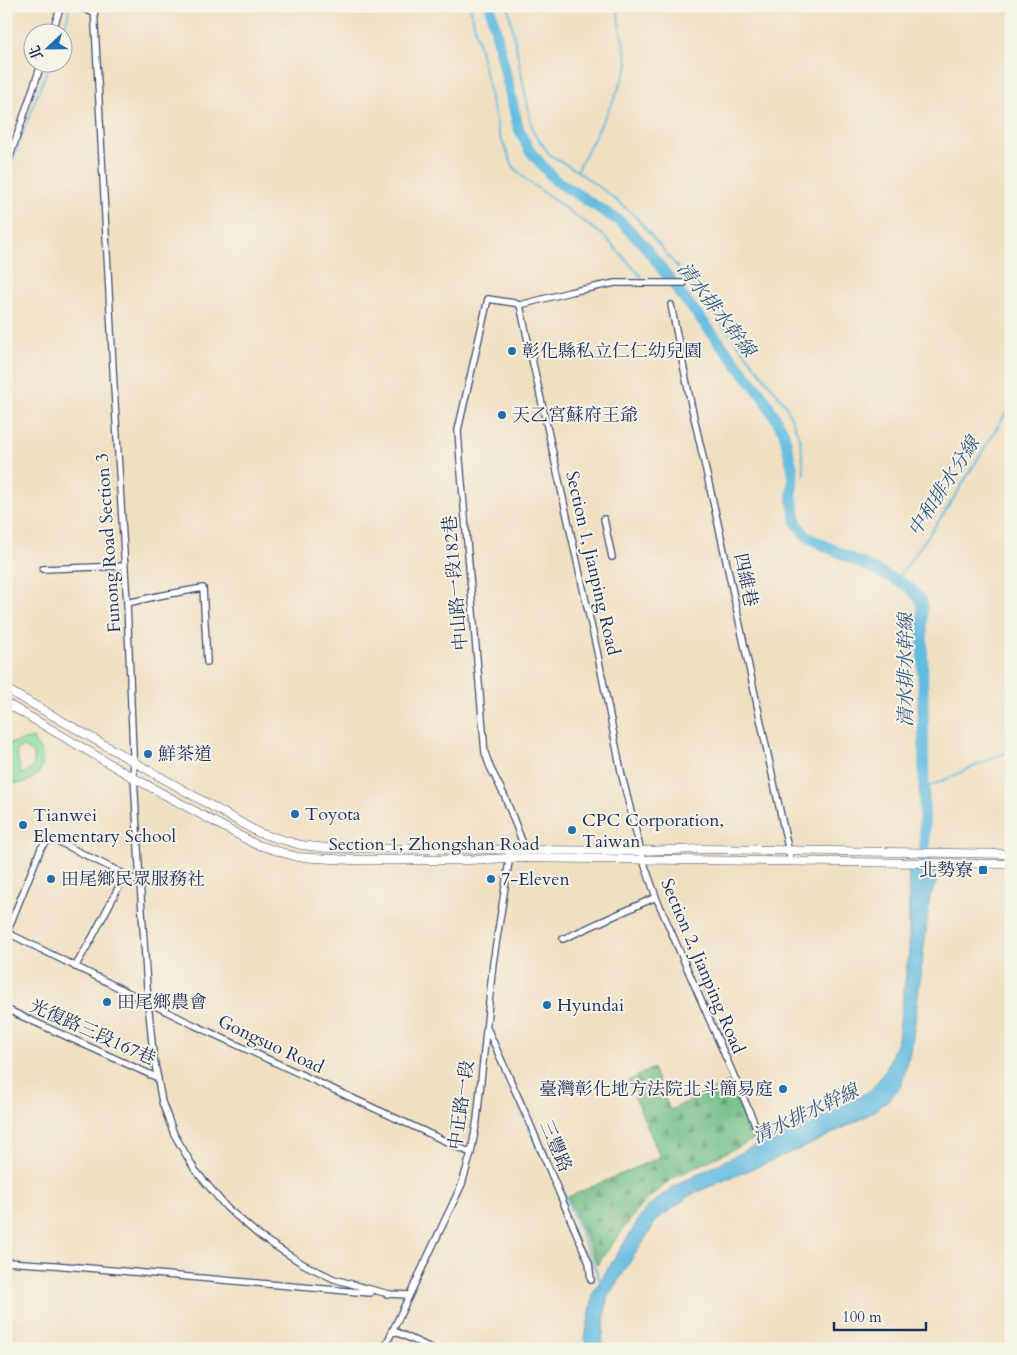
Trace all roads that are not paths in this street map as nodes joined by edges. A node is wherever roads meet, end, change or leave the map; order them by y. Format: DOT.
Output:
graph roads {
  1 [pos="61,6"];
  2 [pos="76,6"];
  3 [pos="94,9"];
  4 [pos="55,22"];
  5 [pos="39,72"];
  6 [pos="6,168"];
  7 [pos="684,283"];
  8 [pos="520,305"];
  9 [pos="671,305"];
  10 [pos="604,519"];
  11 [pos="612,557"];
  12 [pos="124,566"];
  13 [pos="43,569"];
  14 [pos="128,604"];
  15 [pos="207,662"];
  16 [pos="6,689"];
  17 [pos="6,703"];
  18 [pos="134,762"];
  19 [pos="134,778"];
  20 [pos="511,849"];
  21 [pos="525,849"];
  22 [pos="640,850"];
  23 [pos="789,850"];
  24 [pos="1011,854"];
  25 [pos="510,858"];
  26 [pos="526,859"];
  27 [pos="642,860"];
  28 [pos="791,862"];
  29 [pos="1011,864"];
  30 [pos="125,874"];
  31 [pos="140,882"];
  32 [pos="656,896"];
  33 [pos="6,932"];
  34 [pos="563,939"];
  35 [pos="76,967"];
  36 [pos="148,1002"];
  37 [pos="6,1009"];
  38 [pos="486,1026"];
  39 [pos="158,1078"];
  40 [pos="761,1138"];
  41 [pos="471,1153"];
  42 [pos="6,1262"];
  43 [pos="334,1279"];
  44 [pos="591,1280"];
  45 [pos="332,1290"];
  46 [pos="389,1294"];
  47 [pos="409,1295"];
  48 [pos="392,1330"];
  49 [pos="384,1349"];
  50 [pos="433,1349"];
  1 -- 4 [label="street"];
  2 -- 3 [label="street"];
  3 -- 12 [label="street, Funong Road Section 3"];
  5 -- 6 [label="street"];
  7 -- 8 [label="street"];
  8 -- 21 [label="street, 中山路一段182巷"];
  8 -- 22 [label="street, Section 1, Jianping Road"];
  9 -- 23 [label="street, 四維巷"];
  10 -- 11 [label="street"];
  12 -- 13 [label="street"];
  12 -- 14 [label="street, Funong Road Section 3"];
  14 -- 15 [label="street"];
  14 -- 18 [label="street, Funong Road Section 3"];
  16 -- 18 [label="main road, Section 1, Zhongshan Road"];
  17 -- 19 [label="main road, Section 1, Zhongshan Road"];
  18 -- 19 [label="street, Funong Road Section 3"];
  18 -- 20 [label="main road, Section 1, Zhongshan Road"];
  19 -- 25 [label="main road, Section 1, Zhongshan Road"];
  19 -- 31 [label="street, Funong Road Section 3"];
  20 -- 21 [label="main road, Section 1, Zhongshan Road"];
  20 -- 25 [label="street, 中正路一段"];
  21 -- 22 [label="main road, Section 1, Zhongshan Road"];
  21 -- 26 [label="street, 中山路一段182巷"];
  22 -- 23 [label="main road, Section 1, Zhongshan Road"];
  22 -- 27 [label="street, Section 1, Jianping Road"];
  23 -- 24 [label="main road, Section 1, Zhongshan Road"];
  23 -- 28 [label="street, 四維巷"];
  25 -- 26 [label="main road, Section 1, Zhongshan Road"];
  25 -- 38 [label="street, 中正路一段"];
  26 -- 27 [label="main road, Section 1, Zhongshan Road"];
  27 -- 28 [label="main road, Section 1, Zhongshan Road"];
  27 -- 32 [label="street, Section 2, Jianping Road"];
  28 -- 29 [label="main road, Section 1, Zhongshan Road"];
  30 -- 31 [label="street"];
  30 -- 33 [label="street"];
  30 -- 35 [label="street"];
  31 -- 36 [label="street, Funong Road Section 3"];
  32 -- 34 [label="street"];
  32 -- 40 [label="street, Section 2, Jianping Road"];
  33 -- 35 [label="street, Gongsuo Road"];
  35 -- 36 [label="street, Gongsuo Road"];
  36 -- 39 [label="street, Funong Road Section 3"];
  36 -- 41 [label="street, Gongsuo Road"];
  37 -- 39 [label="street, 光復路三段167巷"];
  38 -- 41 [label="street, 中正路一段"];
  38 -- 44 [label="street, 三豐路"];
  39 -- 43 [label="street, 光復路三段167巷"];
  41 -- 47 [label="street, 中正路一段"];
  42 -- 45 [label="street"];
  43 -- 45 [label="street"];
  43 -- 46 [label="street, 光復路三段167巷"];
  45 -- 46 [label="street"];
  46 -- 47 [label="street"];
  47 -- 48 [label="street, 中正路一段"];
  48 -- 49 [label="street, 中正路一段"];
  48 -- 50 [label="street"];
}
